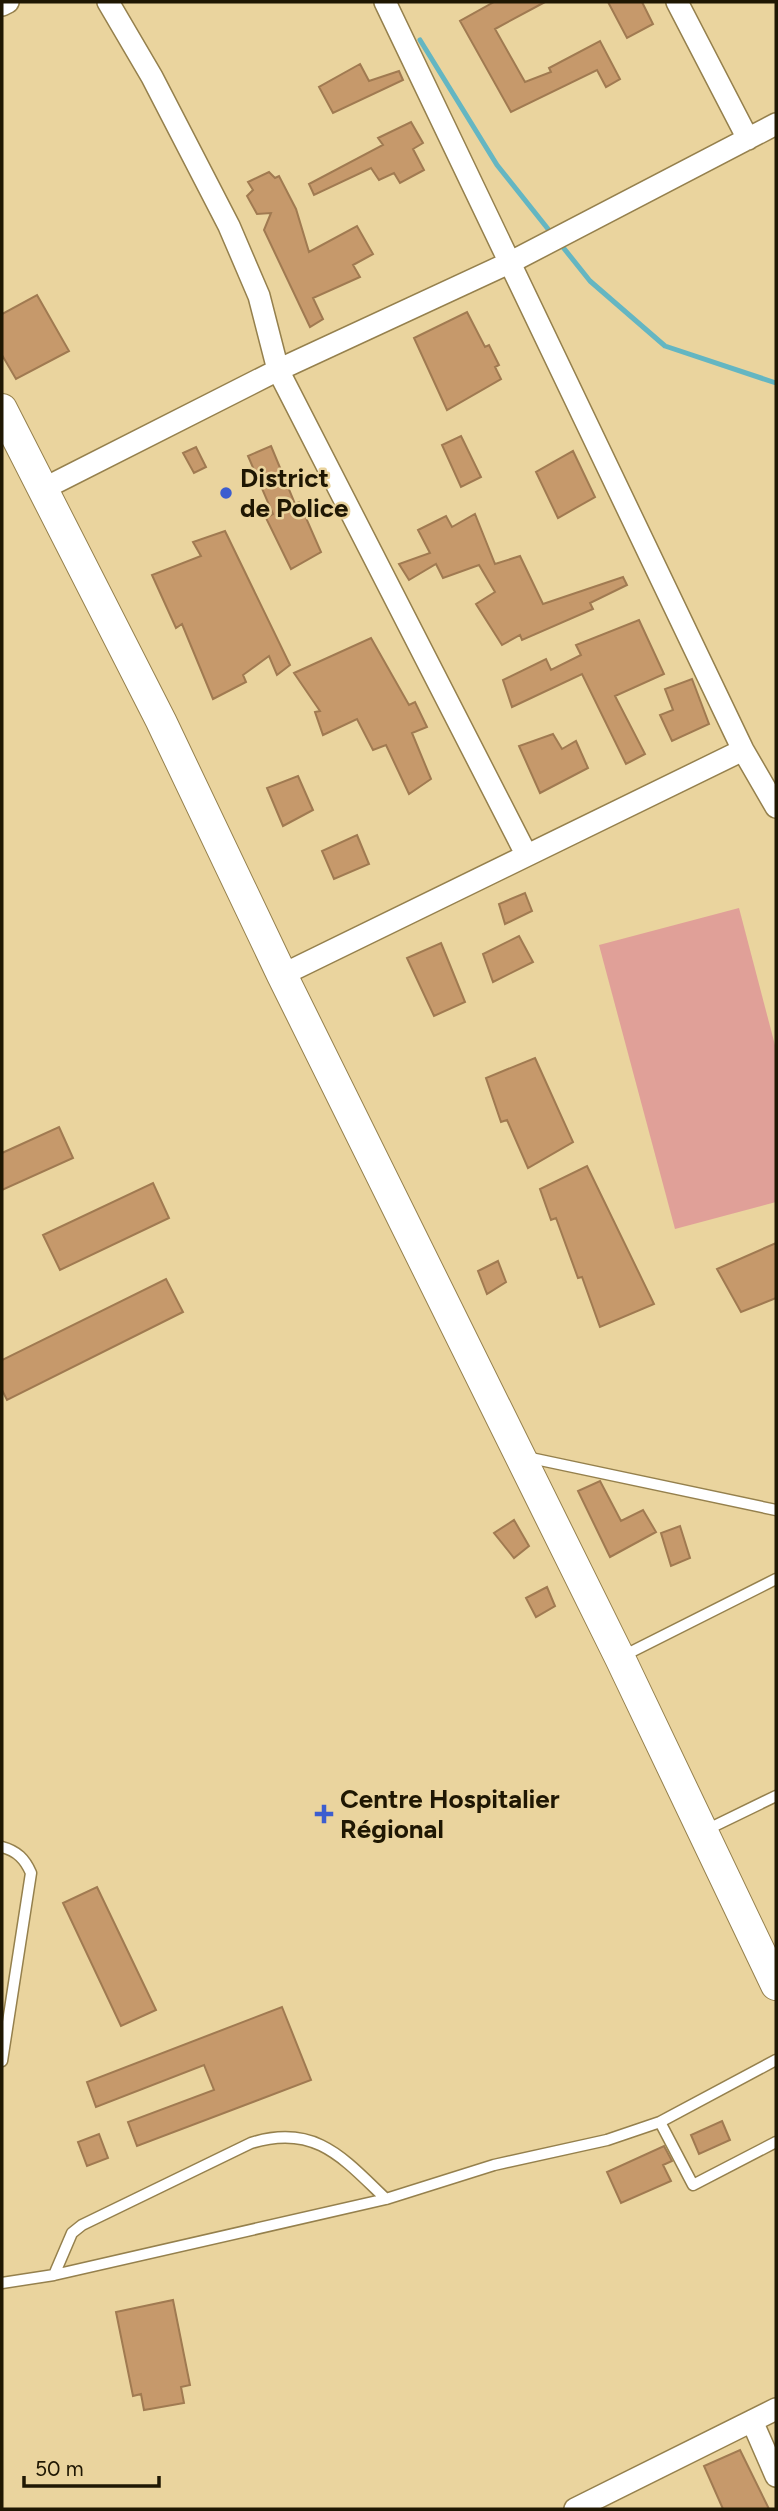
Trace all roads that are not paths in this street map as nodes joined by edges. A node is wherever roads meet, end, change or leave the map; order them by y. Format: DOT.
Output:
graph roads {
  1 [pos="8,2"];
  2 [pos="108,2"];
  3 [pos="385,2"];
  4 [pos="677,2"];
  5 [pos="2,5"];
  6 [pos="776,124"];
  7 [pos="748,139"];
  8 [pos="511,262"];
  9 [pos="278,370"];
  10 [pos="2,409"];
  11 [pos="43,489"];
  12 [pos="743,750"];
  13 [pos="776,807"];
  14 [pos="526,854"];
  15 [pos="282,975"];
  16 [pos="520,1455"];
  17 [pos="776,1510"];
  18 [pos="776,1579"];
  19 [pos="620,1658"];
  20 [pos="776,1796"];
  21 [pos="701,1833"];
  22 [pos="2,1847"];
  23 [pos="776,1986"];
  24 [pos="776,2060"];
  25 [pos="2,2061"];
  26 [pos="660,2122"];
  27 [pos="776,2143"];
  28 [pos="386,2199"];
  29 [pos="54,2276"];
  30 [pos="2,2283"];
  31 [pos="776,2409"];
  32 [pos="752,2421"];
  33 [pos="776,2476"];
  34 [pos="575,2509"];
  1 -- 5 [label="street"];
  2 -- 9 [label="street"];
  3 -- 8 [label="street"];
  4 -- 7 [label="street"];
  6 -- 7 [label="street"];
  7 -- 8 [label="street"];
  8 -- 9 [label="street"];
  8 -- 12 [label="street"];
  9 -- 11 [label="street"];
  9 -- 14 [label="street"];
  10 -- 11 [label="street"];
  11 -- 15 [label="street"];
  12 -- 13 [label="street"];
  12 -- 14 [label="street"];
  14 -- 15 [label="street"];
  15 -- 16 [label="street"];
  16 -- 17 [label="lane"];
  16 -- 19 [label="street"];
  18 -- 19 [label="lane"];
  19 -- 21 [label="street"];
  20 -- 21 [label="lane"];
  21 -- 23 [label="street"];
  22 -- 25 [label="lane"];
  24 -- 26 [label="lane"];
  26 -- 27 [label="lane"];
  26 -- 28 [label="lane"];
  28 -- 29 [label="lane"];
  28 -- 29 [label="lane"];
  29 -- 30 [label="lane"];
  31 -- 32 [label="street"];
  32 -- 33 [label="street"];
  32 -- 34 [label="street"];
}
